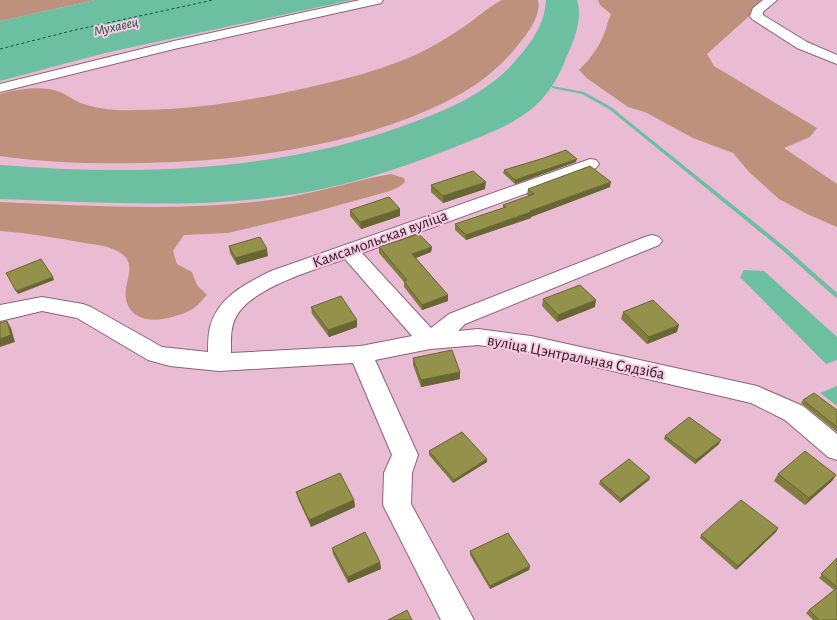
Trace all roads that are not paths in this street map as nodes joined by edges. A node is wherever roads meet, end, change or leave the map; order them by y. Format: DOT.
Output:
graph roads {
  1 [pos="377,0"];
  2 [pos="771,0"];
  3 [pos="837,60"];
  4 [pos="0,88"];
  5 [pos="590,164"];
  6 [pos="652,241"];
  7 [pos="349,250"];
  8 [pos="0,313"];
  9 [pos="430,341"];
  10 [pos="362,354"];
  11 [pos="219,362"];
  12 [pos="837,449"];
  13 [pos="458,620"];
  1 -- 4 [label="street"];
  2 -- 3 [label="street"];
  5 -- 7 [label="street, Камсамольская вуліца"];
  6 -- 9 [label="street"];
  7 -- 9 [label="street"];
  7 -- 11 [label="street, Камсамольская вуліца"];
  8 -- 11 [label="street, вуліца Цэнтральная Сядзіба"];
  9 -- 10 [label="street, вуліца Цэнтральная Сядзіба"];
  9 -- 12 [label="street, вуліца Цэнтральная Сядзіба"];
  10 -- 11 [label="street, вуліца Цэнтральная Сядзіба"];
  10 -- 13 [label="street"];
}
